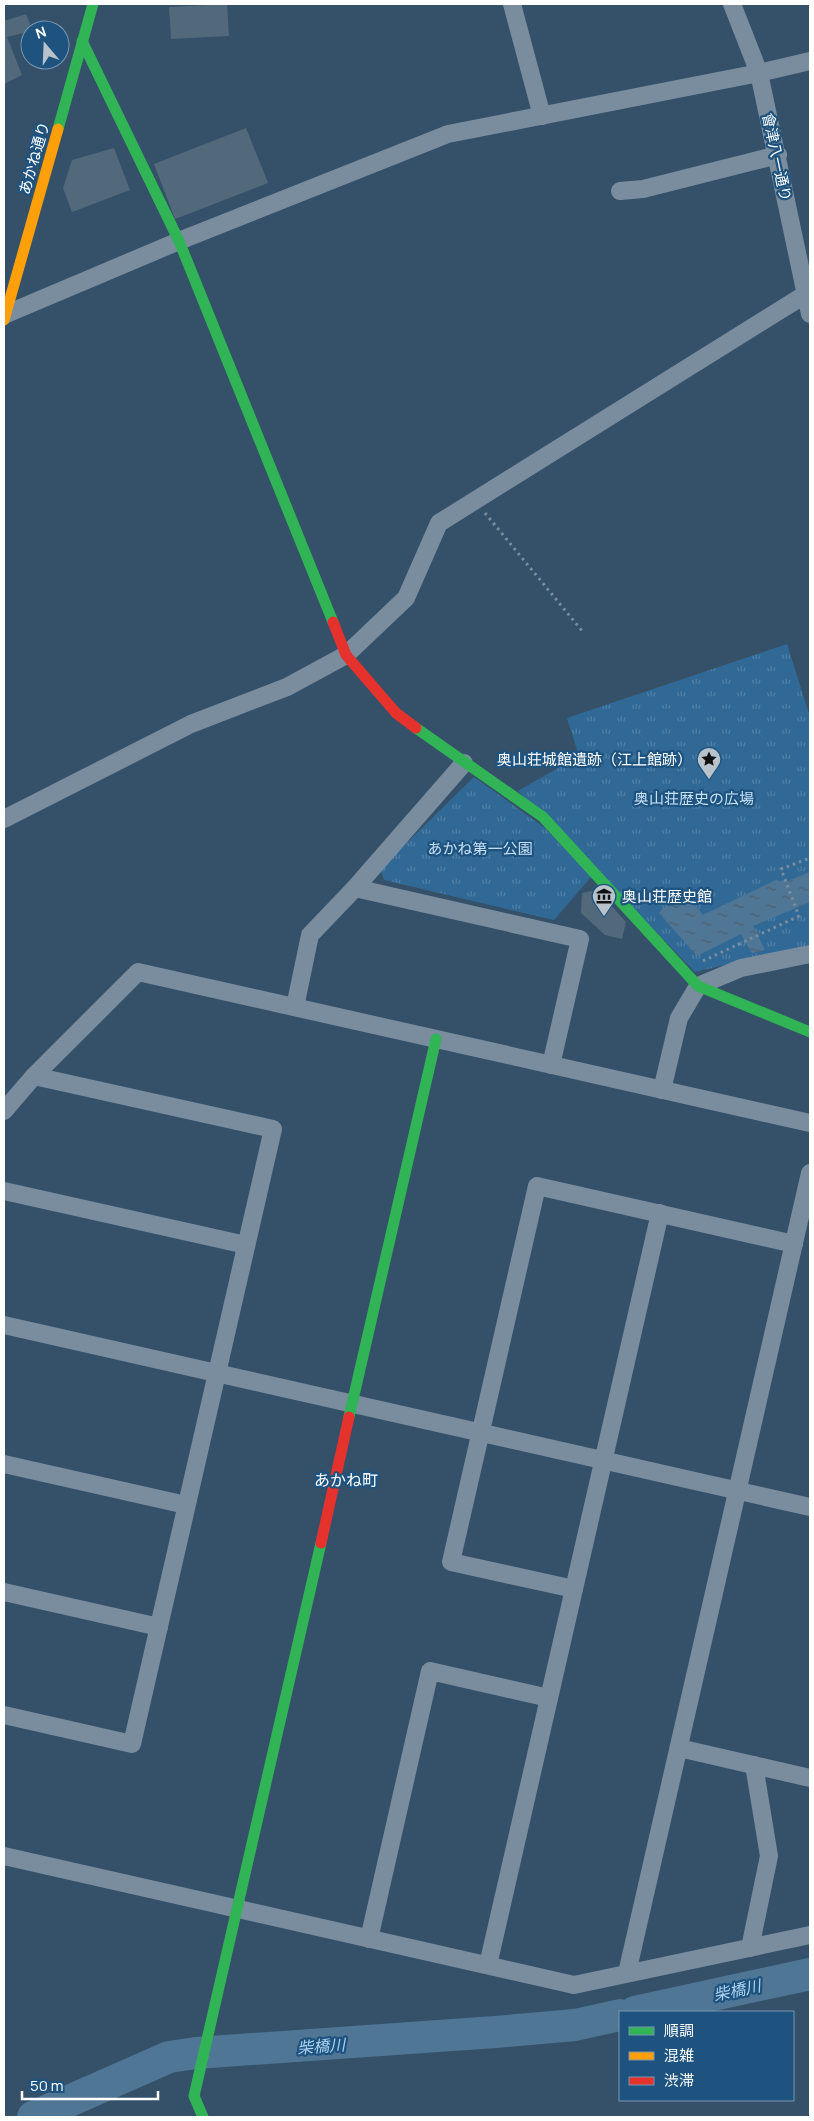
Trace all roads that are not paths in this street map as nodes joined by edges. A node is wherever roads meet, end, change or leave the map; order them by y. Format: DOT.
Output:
graph roads {
  1 [pos="93,4"];
  2 [pos="512,4"];
  3 [pos="732,4"];
  4 [pos="82,41"];
  5 [pos="810,61"];
  6 [pos="759,73"];
  7 [pos="542,116"];
  8 [pos="778,155"];
  9 [pos="620,191"];
  10 [pos="180,241"];
  11 [pos="806,294"];
  12 [pos="810,314"];
  13 [pos="4,317"];
  14 [pos="346,655"];
  15 [pos="464,763"];
  16 [pos="4,820"];
  17 [pos="355,888"];
  18 [pos="810,954"];
  19 [pos="698,986"];
  20 [pos="295,1007"];
  21 [pos="810,1032"];
  22 [pos="436,1039"];
  23 [pos="551,1065"];
  24 [pos="34,1076"];
  25 [pos="662,1090"];
  26 [pos="4,1110"];
  27 [pos="810,1123"];
  28 [pos="810,1173"];
  29 [pos="4,1191"];
  30 [pos="660,1213"];
  31 [pos="794,1244"];
  32 [pos="246,1245"];
  33 [pos="4,1325"];
  34 [pos="216,1373"];
  35 [pos="353,1404"];
  36 [pos="481,1433"];
  37 [pos="603,1460"];
  38 [pos="4,1464"];
  39 [pos="738,1490"];
  40 [pos="186,1505"];
  41 [pos="810,1507"];
  42 [pos="574,1589"];
  43 [pos="4,1592"];
  44 [pos="159,1627"];
  45 [pos="549,1698"];
  46 [pos="4,1715"];
  47 [pos="679,1748"];
  48 [pos="754,1765"];
  49 [pos="810,1778"];
  50 [pos="4,1856"];
  51 [pos="237,1909"];
  52 [pos="810,1935"];
  53 [pos="369,1939"];
  54 [pos="750,1948"];
  55 [pos="488,1966"];
  56 [pos="628,1973"];
  57 [pos="203,2117"];
  1 -- 4 [label="street, あかね通り"];
  2 -- 7 [label="street"];
  3 -- 6 [label="street, 會津八一通り"];
  4 -- 10 [label="street"];
  4 -- 13 [label="street, あかね通り"];
  5 -- 6 [label="street"];
  6 -- 7 [label="street"];
  6 -- 8 [label="street, 會津八一通り"];
  7 -- 10 [label="street"];
  8 -- 9 [label="street"];
  8 -- 11 [label="street, 會津八一通り"];
  10 -- 13 [label="street"];
  10 -- 14 [label="street"];
  11 -- 12 [label="street, 會津八一通り"];
  11 -- 14 [label="street"];
  14 -- 15 [label="street"];
  14 -- 16 [label="street"];
  15 -- 17 [label="street"];
  15 -- 19 [label="street"];
  17 -- 20 [label="street"];
  17 -- 23 [label="street"];
  18 -- 19 [label="street"];
  19 -- 21 [label="street"];
  19 -- 25 [label="street"];
  20 -- 22 [label="street"];
  20 -- 24 [label="street"];
  22 -- 23 [label="street"];
  22 -- 35 [label="street"];
  23 -- 25 [label="street"];
  24 -- 26 [label="street"];
  24 -- 32 [label="street"];
  25 -- 27 [label="street"];
  28 -- 31 [label="street"];
  29 -- 32 [label="street"];
  30 -- 31 [label="street"];
  30 -- 36 [label="street"];
  30 -- 37 [label="street"];
  31 -- 39 [label="street"];
  32 -- 34 [label="street"];
  33 -- 34 [label="street"];
  34 -- 35 [label="street"];
  34 -- 40 [label="street"];
  35 -- 36 [label="street"];
  35 -- 51 [label="street"];
  36 -- 37 [label="street"];
  36 -- 42 [label="street"];
  37 -- 39 [label="street"];
  37 -- 42 [label="street"];
  38 -- 40 [label="street"];
  39 -- 41 [label="street"];
  39 -- 47 [label="street"];
  40 -- 44 [label="street"];
  42 -- 45 [label="street"];
  43 -- 44 [label="street"];
  44 -- 46 [label="street"];
  45 -- 53 [label="street"];
  45 -- 55 [label="street"];
  47 -- 48 [label="street"];
  47 -- 56 [label="street"];
  48 -- 49 [label="street"];
  48 -- 54 [label="street"];
  50 -- 51 [label="street"];
  51 -- 53 [label="street"];
  51 -- 57 [label="street"];
  52 -- 54 [label="street"];
  53 -- 55 [label="street"];
  54 -- 56 [label="street"];
  55 -- 56 [label="street"];
}
